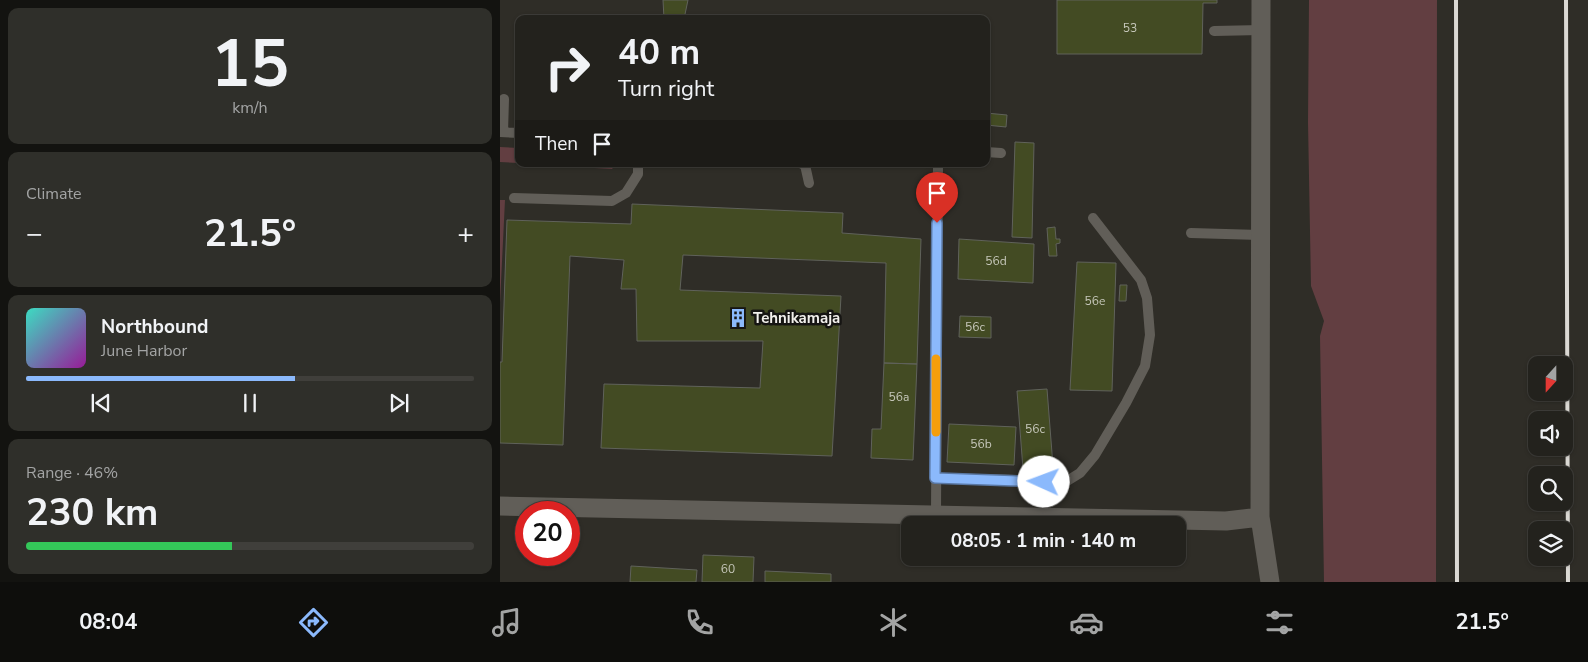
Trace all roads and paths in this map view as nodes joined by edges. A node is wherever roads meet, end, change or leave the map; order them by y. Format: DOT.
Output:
graph roads {
  1 [pos="1261,0"];
  2 [pos="1261,30"];
  3 [pos="1214,31"];
  4 [pos="504,99"];
  5 [pos="501,132"];
  6 [pos="515,133"];
  7 [pos="990,152"];
  8 [pos="1001,153"];
  9 [pos="638,167"];
  10 [pos="805,167"];
  11 [pos="938,167"];
  12 [pos="809,182"];
  13 [pos="514,198"];
  14 [pos="1093,218"];
  15 [pos="1191,233"];
  16 [pos="1260,235"];
  17 [pos="935,478"];
  18 [pos="500,506"];
  19 [pos="936,514"];
  20 [pos="1260,517"];
  21 [pos="1270,582"];
  1 -- 2 [label="street"];
  2 -- 3 [label="lane"];
  2 -- 16 [label="street"];
  4 -- 5 [label="lane"];
  5 -- 6 [label="lane"];
  7 -- 8 [label="lane"];
  9 -- 13 [label="lane"];
  10 -- 12 [label="lane"];
  11 -- 17 [label="lane"];
  14 -- 17 [label="lane"];
  15 -- 16 [label="lane"];
  16 -- 20 [label="street"];
  17 -- 19 [label="lane"];
  18 -- 19 [label="street"];
  19 -- 20 [label="street"];
  20 -- 21 [label="street"];
}
